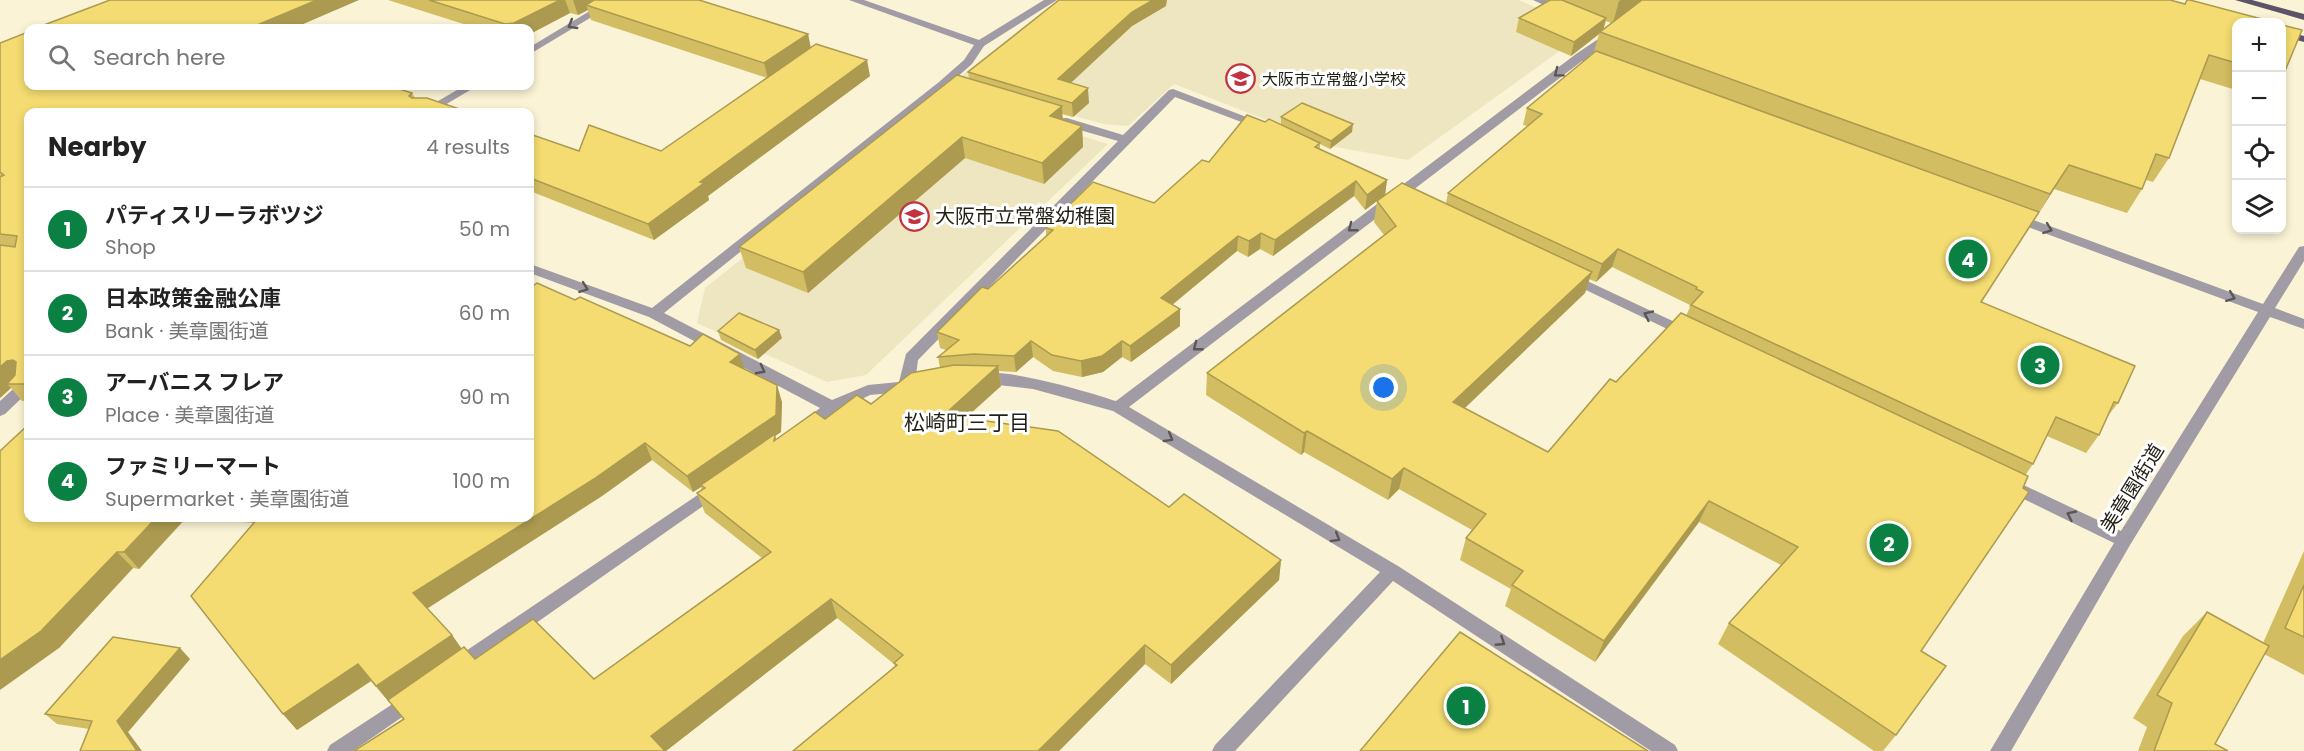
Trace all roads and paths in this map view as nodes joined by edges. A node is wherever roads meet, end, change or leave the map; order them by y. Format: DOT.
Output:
graph roads {
  1 [pos="615,0"];
  2 [pos="854,0"];
  3 [pos="1052,0"];
  4 [pos="1538,0"];
  5 [pos="2240,0"];
  6 [pos="1577,15"];
  7 [pos="2304,17"];
  8 [pos="1614,27"];
  9 [pos="2286,34"];
  10 [pos="2304,39"];
  11 [pos="980,44"];
  12 [pos="534,49"];
  13 [pos="1580,56"];
  14 [pos="1613,69"];
  15 [pos="464,90"];
  16 [pos="432,108"];
  17 [pos="1046,115"];
  18 [pos="1272,129"];
  19 [pos="1126,140"];
  20 [pos="2005,213"];
  21 [pos="2304,250"];
  22 [pos="534,269"];
  23 [pos="1560,273"];
  24 [pos="2266,310"];
  25 [pos="654,314"];
  26 [pos="2304,324"];
  27 [pos="1701,339"];
  28 [pos="969,378"];
  29 [pos="926,384"];
  30 [pos="906,387"];
  31 [pos="24,388"];
  32 [pos="832,407"];
  33 [pos="1118,408"];
  34 [pos="0,411"];
  35 [pos="794,434"];
  36 [pos="735,475"];
  37 [pos="1993,477"];
  38 [pos="2124,540"];
  39 [pos="1392,571"];
  40 [pos="444,677"];
  41 [pos="424,690"];
  42 [pos="337,751"];
  43 [pos="1222,751"];
  44 [pos="1668,751"];
  45 [pos="2000,751"];
  1 -- 12 [label="street, one-way"];
  2 -- 11 [label="street"];
  3 -- 11 [label="street"];
  4 -- 6 [label="street"];
  5 -- 7 [label="main road"];
  8 -- 13 [label="street"];
  9 -- 10 [label="main road"];
  11 -- 25 [label="street"];
  13 -- 14 [label="street"];
  13 -- 33 [label="street, one-way"];
  15 -- 16 [label="street"];
  17 -- 19 [label="street"];
  18 -- 19 [label="street"];
  19 -- 30 [label="street"];
  20 -- 24 [label="street, one-way"];
  21 -- 24 [label="street, 美章園街道"];
  22 -- 25 [label="street, one-way"];
  27 -- 23 [label="street, one-way"];
  24 -- 26 [label="street"];
  24 -- 38 [label="street, 美章園街道"];
  25 -- 32 [label="street, one-way"];
  28 -- 33 [label="street"];
  29 -- 30 [label="street"];
  30 -- 32 [label="street"];
  31 -- 34 [label="street"];
  32 -- 35 [label="street"];
  33 -- 39 [label="street, one-way"];
  36 -- 40 [label="street"];
  38 -- 37 [label="street, one-way"];
  38 -- 45 [label="street, 美章園街道"];
  39 -- 43 [label="street"];
  39 -- 44 [label="street, one-way"];
  41 -- 42 [label="street"];
}
